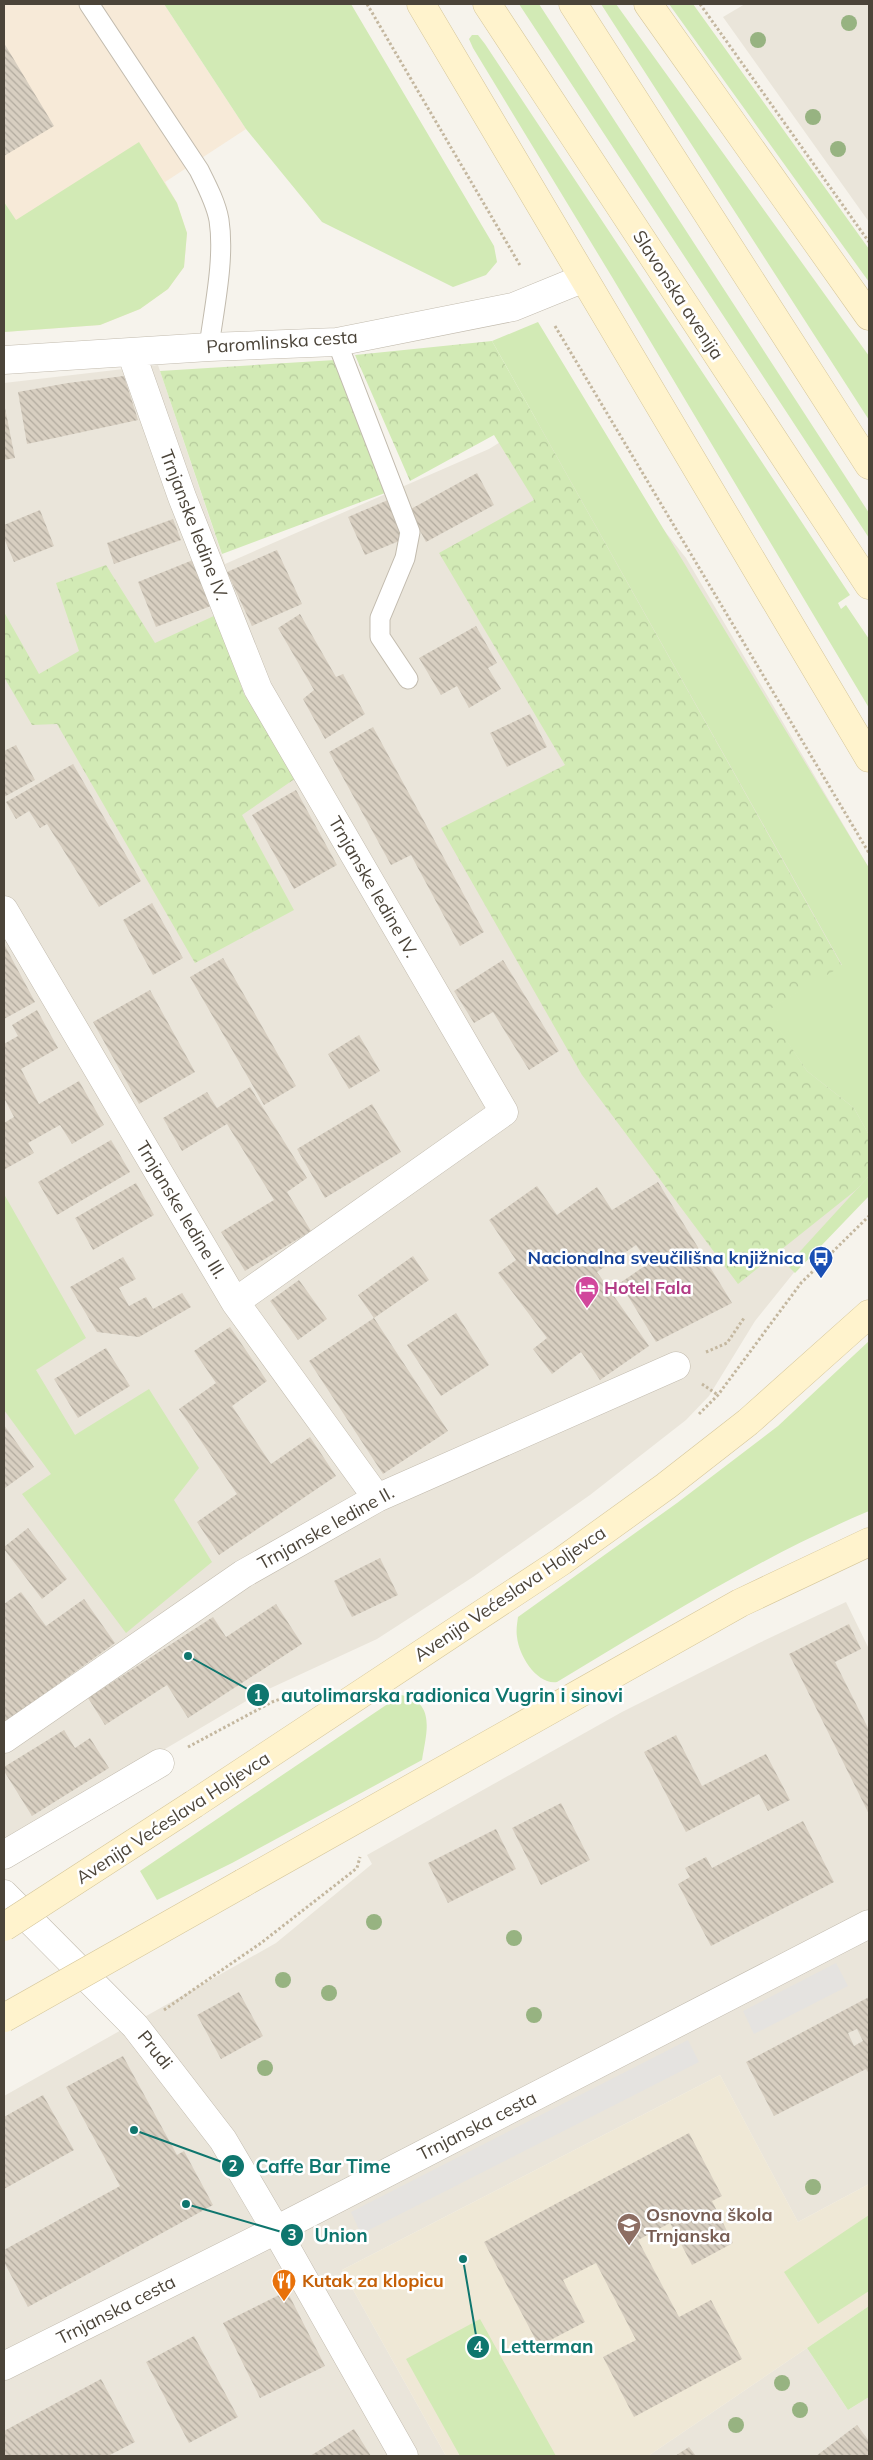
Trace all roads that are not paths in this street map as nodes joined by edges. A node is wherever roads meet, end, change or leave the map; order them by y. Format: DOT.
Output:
graph roads {
  1 [pos="89,4"];
  2 [pos="421,4"];
  3 [pos="487,4"];
  4 [pos="573,4"];
  5 [pos="648,4"];
  6 [pos="582,278"];
  7 [pos="869,316"];
  8 [pos="337,342"];
  9 [pos="209,347"];
  10 [pos="131,352"];
  11 [pos="4,360"];
  12 [pos="869,465"];
  13 [pos="869,585"];
  14 [pos="408,679"];
  15 [pos="869,758"];
  16 [pos="4,910"];
  17 [pos="235,1302"];
  18 [pos="869,1314"];
  19 [pos="676,1366"];
  20 [pos="377,1498"];
  21 [pos="869,1542"];
  22 [pos="4,1739"];
  23 [pos="160,1763"];
  24 [pos="4,1855"];
  25 [pos="4,1894"];
  26 [pos="869,1924"];
  27 [pos="4,1927"];
  28 [pos="4,2018"];
  29 [pos="276,2230"];
  30 [pos="4,2366"];
  31 [pos="404,2456"];
  1 -- 9 [label="lane"];
  2 -- 6 [label="main road"];
  3 -- 13 [label="main road, Slavonska avenija"];
  4 -- 12 [label="main road"];
  5 -- 7 [label="main road"];
  6 -- 8 [label="street, Paromlinska cesta"];
  6 -- 15 [label="main road"];
  8 -- 9 [label="street, Paromlinska cesta"];
  8 -- 14 [label="lane"];
  9 -- 10 [label="street, Paromlinska cesta"];
  10 -- 11 [label="street, Paromlinska cesta"];
  10 -- 17 [label="street, Trnjanske ledine IV."];
  16 -- 17 [label="street, Trnjanske ledine III."];
  17 -- 20 [label="street, Trnjanske ledine III."];
  18 -- 27 [label="main road, Avenija Većeslava Holjevca, bridge"];
  19 -- 20 [label="street, Trnjanske ledine II."];
  20 -- 22 [label="street, Trnjanske ledine II."];
  21 -- 28 [label="main road, bridge"];
  23 -- 24 [label="street"];
  25 -- 29 [label="street, Prudi"];
  26 -- 29 [label="street, Trnjanska cesta"];
  29 -- 30 [label="street, Trnjanska cesta"];
  29 -- 31 [label="street, Prudi"];
}
